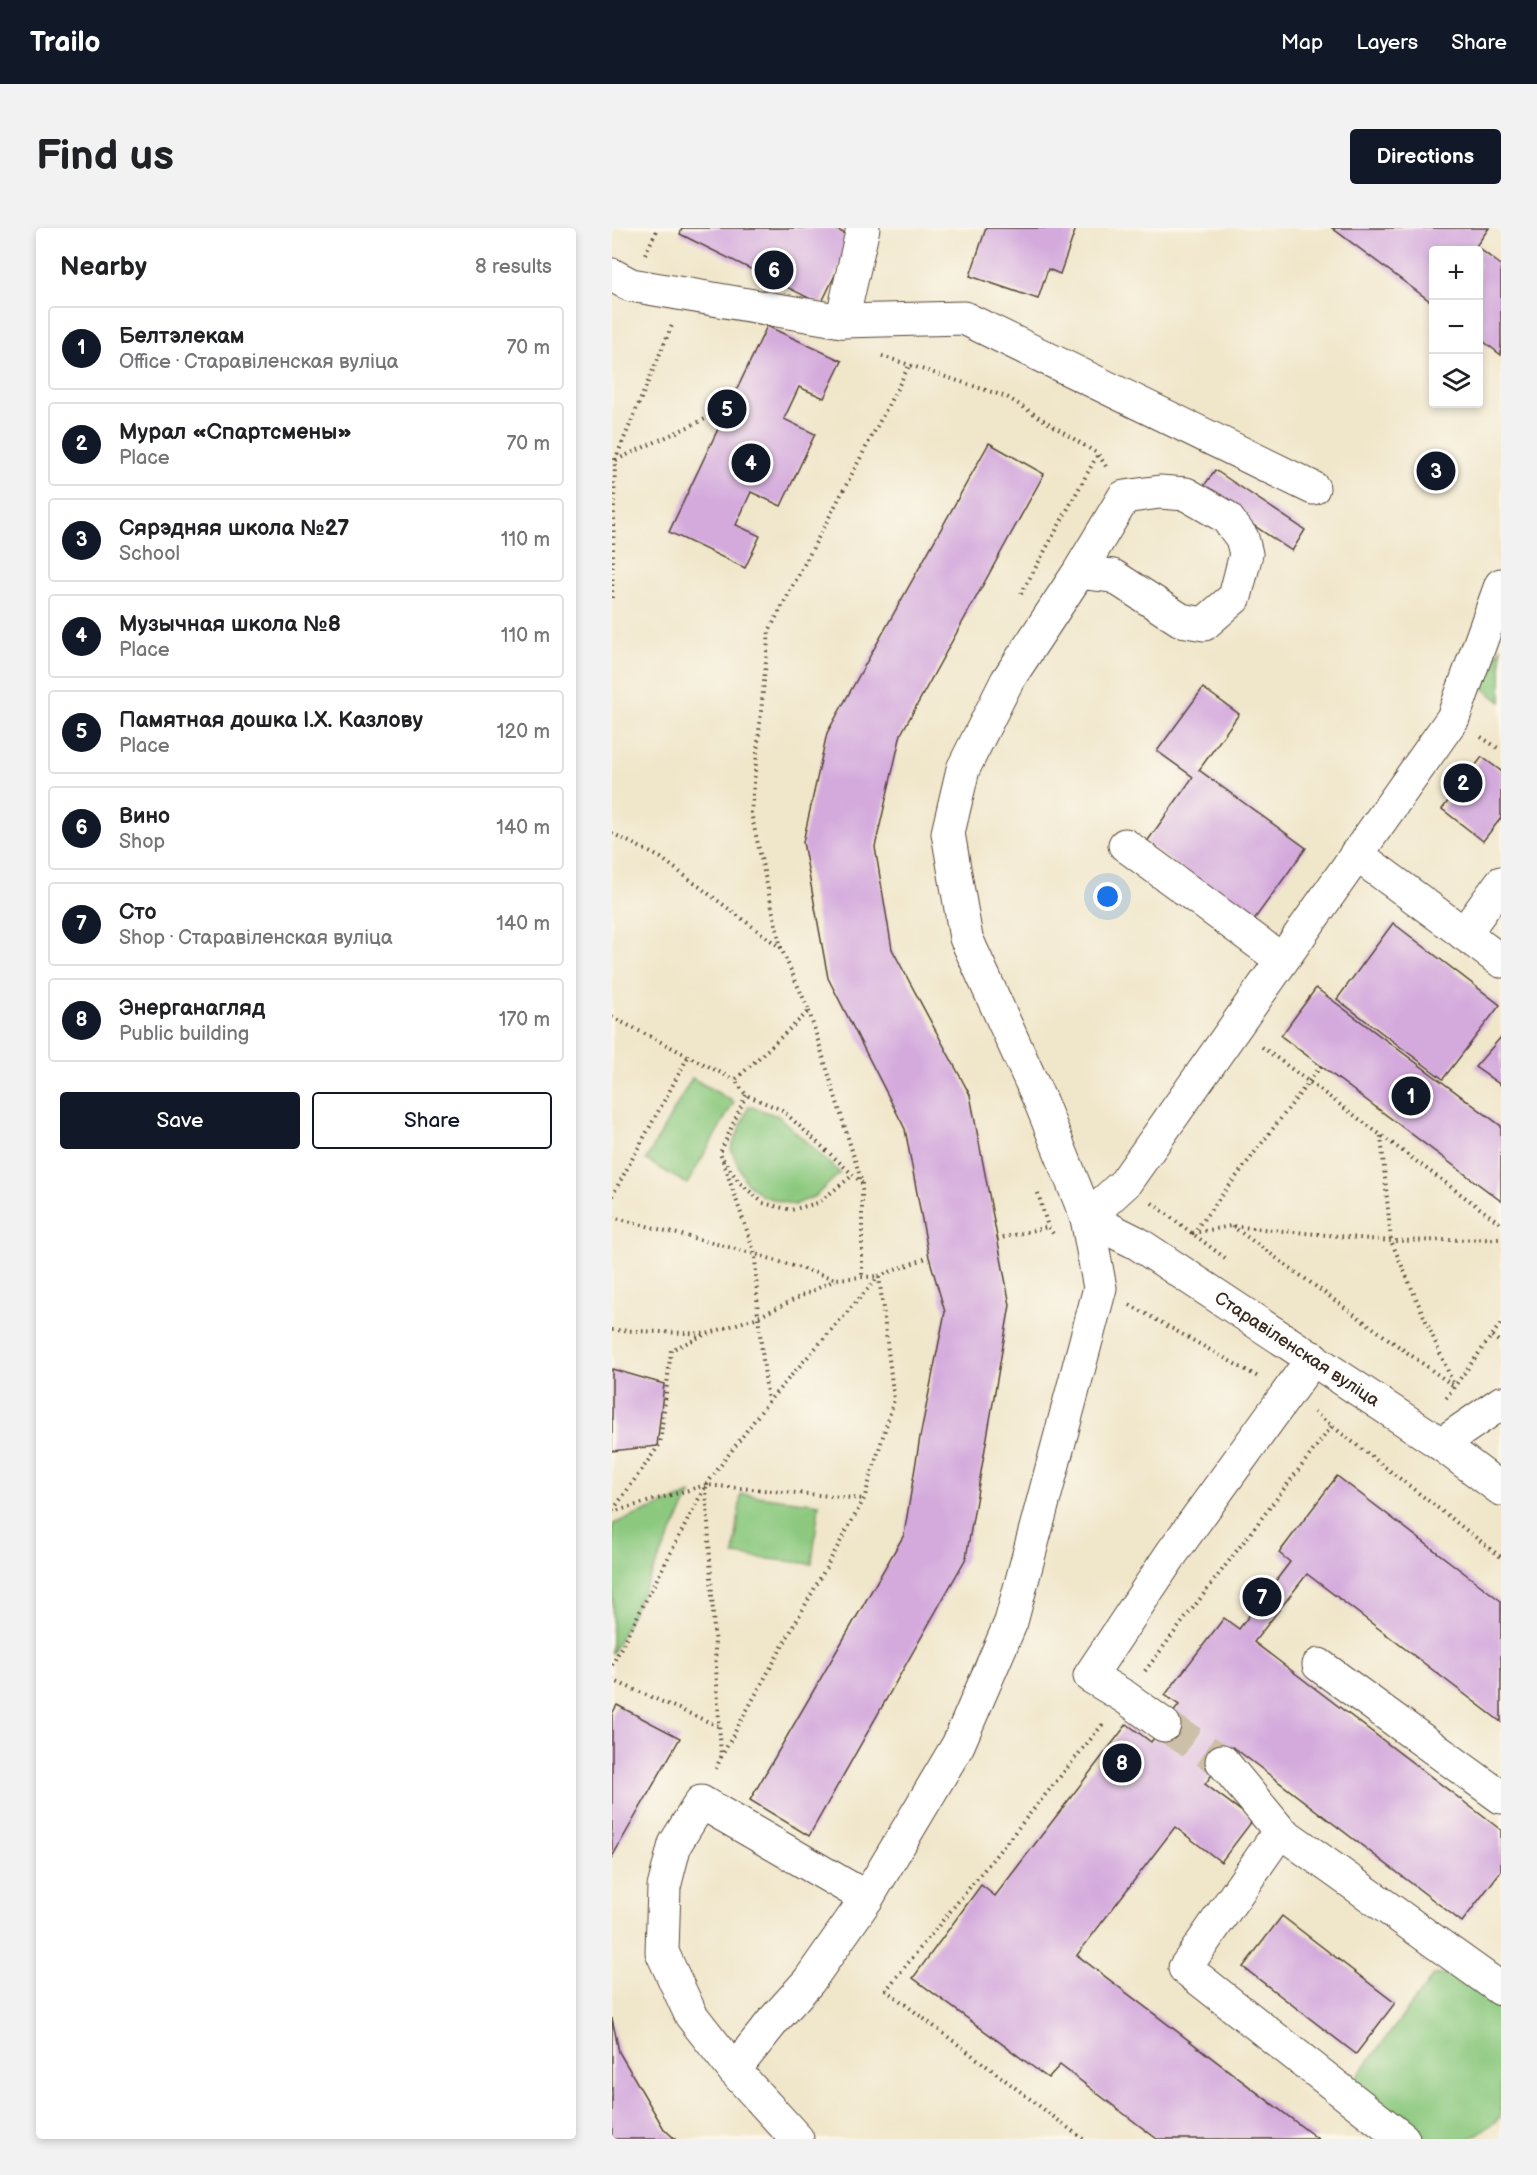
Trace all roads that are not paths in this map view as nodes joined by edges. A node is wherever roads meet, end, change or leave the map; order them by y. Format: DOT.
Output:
graph roads {
  1 [pos="863,228"];
  2 [pos="612,275"];
  3 [pos="842,321"];
  4 [pos="1313,488"];
  5 [pos="1079,572"];
  6 [pos="1501,585"];
  7 [pos="1125,845"];
  8 [pos="1356,854"];
  9 [pos="1501,883"];
  10 [pos="1464,934"];
  11 [pos="1282,960"];
  12 [pos="1501,961"];
  13 [pos="1087,1218"];
  14 [pos="1313,1358"];
  15 [pos="1501,1404"];
  16 [pos="1441,1444"];
  17 [pos="1501,1489"];
  18 [pos="1319,1665"];
  19 [pos="1164,1725"];
  20 [pos="1222,1761"];
  21 [pos="1501,1797"];
  22 [pos="1280,1831"];
  23 [pos="867,1898"];
  24 [pos="1501,1989"];
  25 [pos="734,2070"];
  26 [pos="797,2139"];
  27 [pos="1403,2139"];
  1 -- 3 [label="street"];
  2 -- 3 [label="street"];
  3 -- 4 [label="street"];
  5 -- 5 [label="street"];
  5 -- 13 [label="street"];
  6 -- 8 [label="street"];
  7 -- 11 [label="street"];
  8 -- 10 [label="street"];
  8 -- 11 [label="street"];
  9 -- 10 [label="street"];
  10 -- 12 [label="street"];
  11 -- 13 [label="street"];
  13 -- 14 [label="street, Старавіленская вуліца"];
  13 -- 23 [label="street"];
  14 -- 16 [label="street, Старавіленская вуліца"];
  14 -- 19 [label="street"];
  15 -- 16 [label="street"];
  16 -- 17 [label="street, Старавіленская вуліца"];
  18 -- 21 [label="street"];
  20 -- 22 [label="street"];
  22 -- 24 [label="street"];
  22 -- 27 [label="street"];
  23 -- 25 [label="street"];
  23 -- 25 [label="street"];
  25 -- 26 [label="street"];
}
